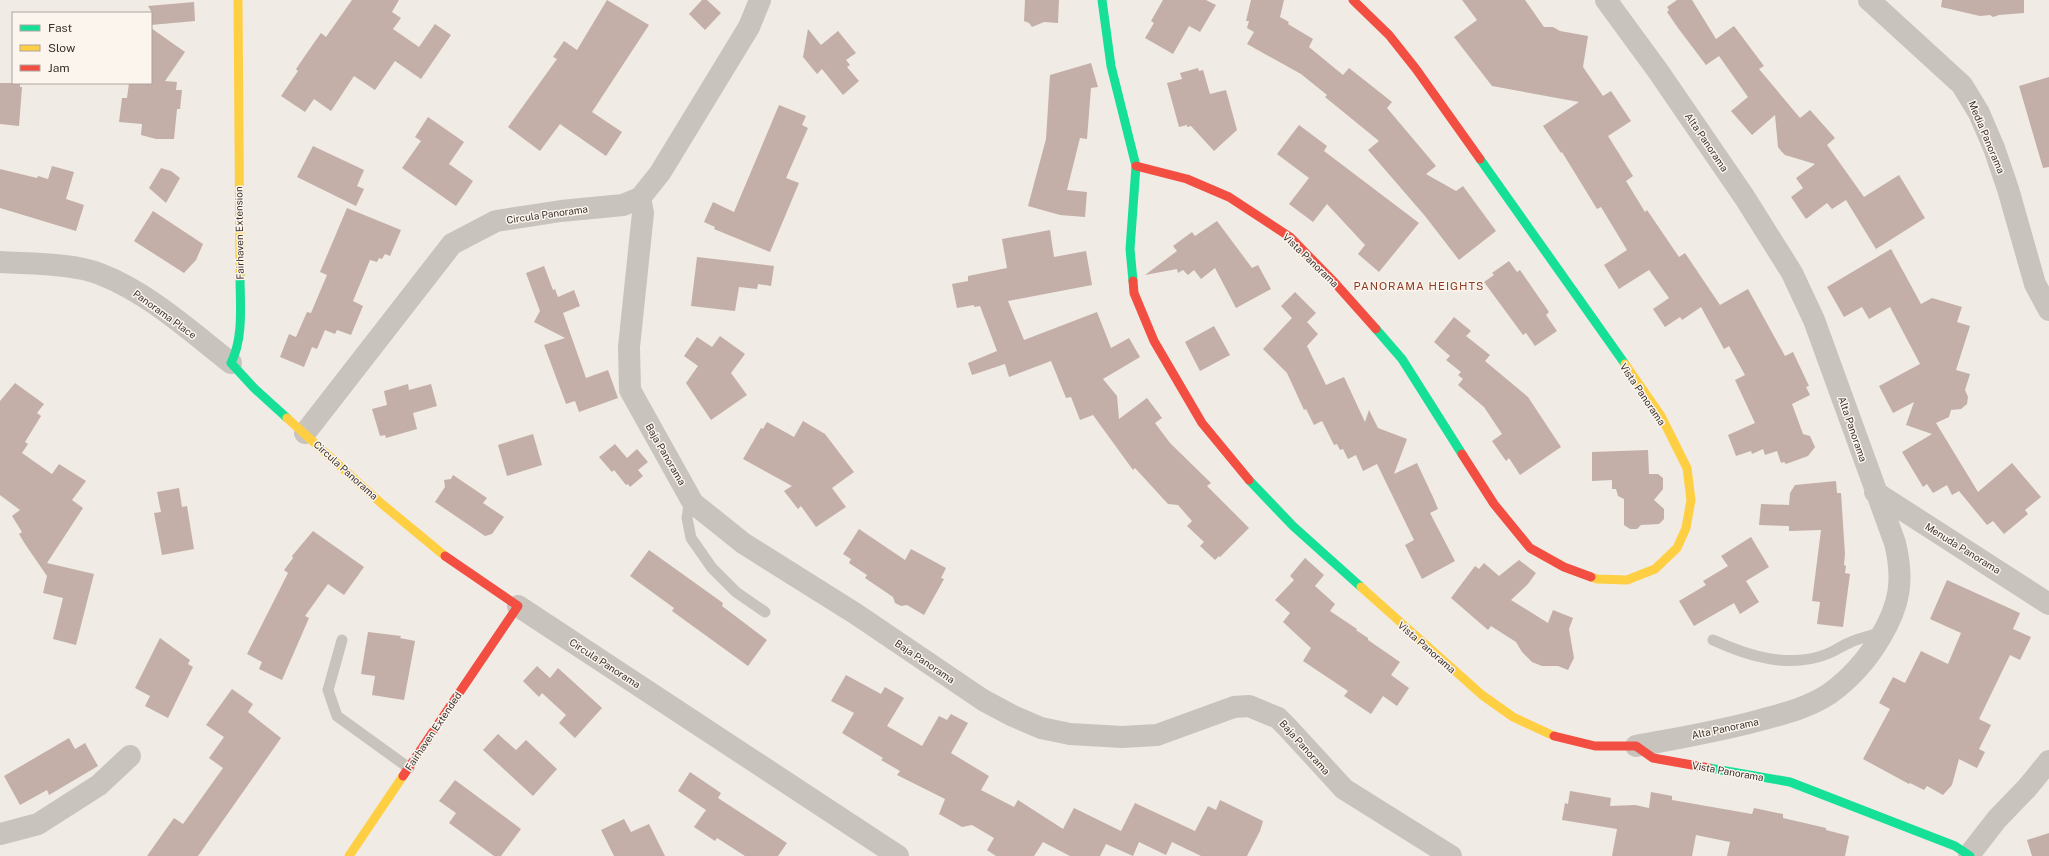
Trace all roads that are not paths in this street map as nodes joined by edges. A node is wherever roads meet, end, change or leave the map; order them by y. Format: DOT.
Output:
graph roads {
  1 [pos="238,0"];
  2 [pos="760,0"];
  3 [pos="1102,0"];
  4 [pos="1353,0"];
  5 [pos="1606,0"];
  6 [pos="1869,0"];
  7 [pos="1136,166"];
  8 [pos="640,198"];
  9 [pos="0,262"];
  10 [pos="2049,310"];
  11 [pos="231,363"];
  12 [pos="305,433"];
  13 [pos="1875,492"];
  14 [pos="690,497"];
  15 [pos="2049,604"];
  16 [pos="518,606"];
  17 [pos="764,612"];
  18 [pos="1884,632"];
  19 [pos="342,640"];
  20 [pos="1713,640"];
  21 [pos="1636,746"];
  22 [pos="130,756"];
  23 [pos="2049,761"];
  24 [pos="409,768"];
  25 [pos="0,834"];
  26 [pos="1970,855"];
  27 [pos="349,856"];
  28 [pos="898,856"];
  29 [pos="1451,856"];
  1 -- 11 [label="street, Fairhaven Extension"];
  2 -- 8 [label="street"];
  3 -- 7 [label="street, Vista Panorama"];
  4 -- 7 [label="street, Vista Panorama"];
  5 -- 13 [label="street, Alta Panorama"];
  6 -- 10 [label="street, Media Panorama"];
  7 -- 21 [label="street, Vista Panorama"];
  8 -- 12 [label="street, Circula Panorama"];
  8 -- 14 [label="street, Baja Panorama"];
  9 -- 11 [label="street, Panorama Place"];
  11 -- 12 [label="street"];
  12 -- 16 [label="street, Circula Panorama"];
  13 -- 15 [label="street, Menuda Panorama"];
  13 -- 18 [label="street, Alta Panorama"];
  14 -- 17 [label="lane"];
  14 -- 29 [label="street, Baja Panorama"];
  16 -- 24 [label="street, Fairhaven Extended"];
  16 -- 28 [label="street, Circula Panorama"];
  18 -- 20 [label="lane"];
  18 -- 21 [label="street, Alta Panorama"];
  19 -- 24 [label="lane"];
  21 -- 26 [label="street, Vista Panorama"];
  22 -- 25 [label="street"];
  23 -- 26 [label="street"];
  24 -- 27 [label="street, Fairhaven Extended"];
}
